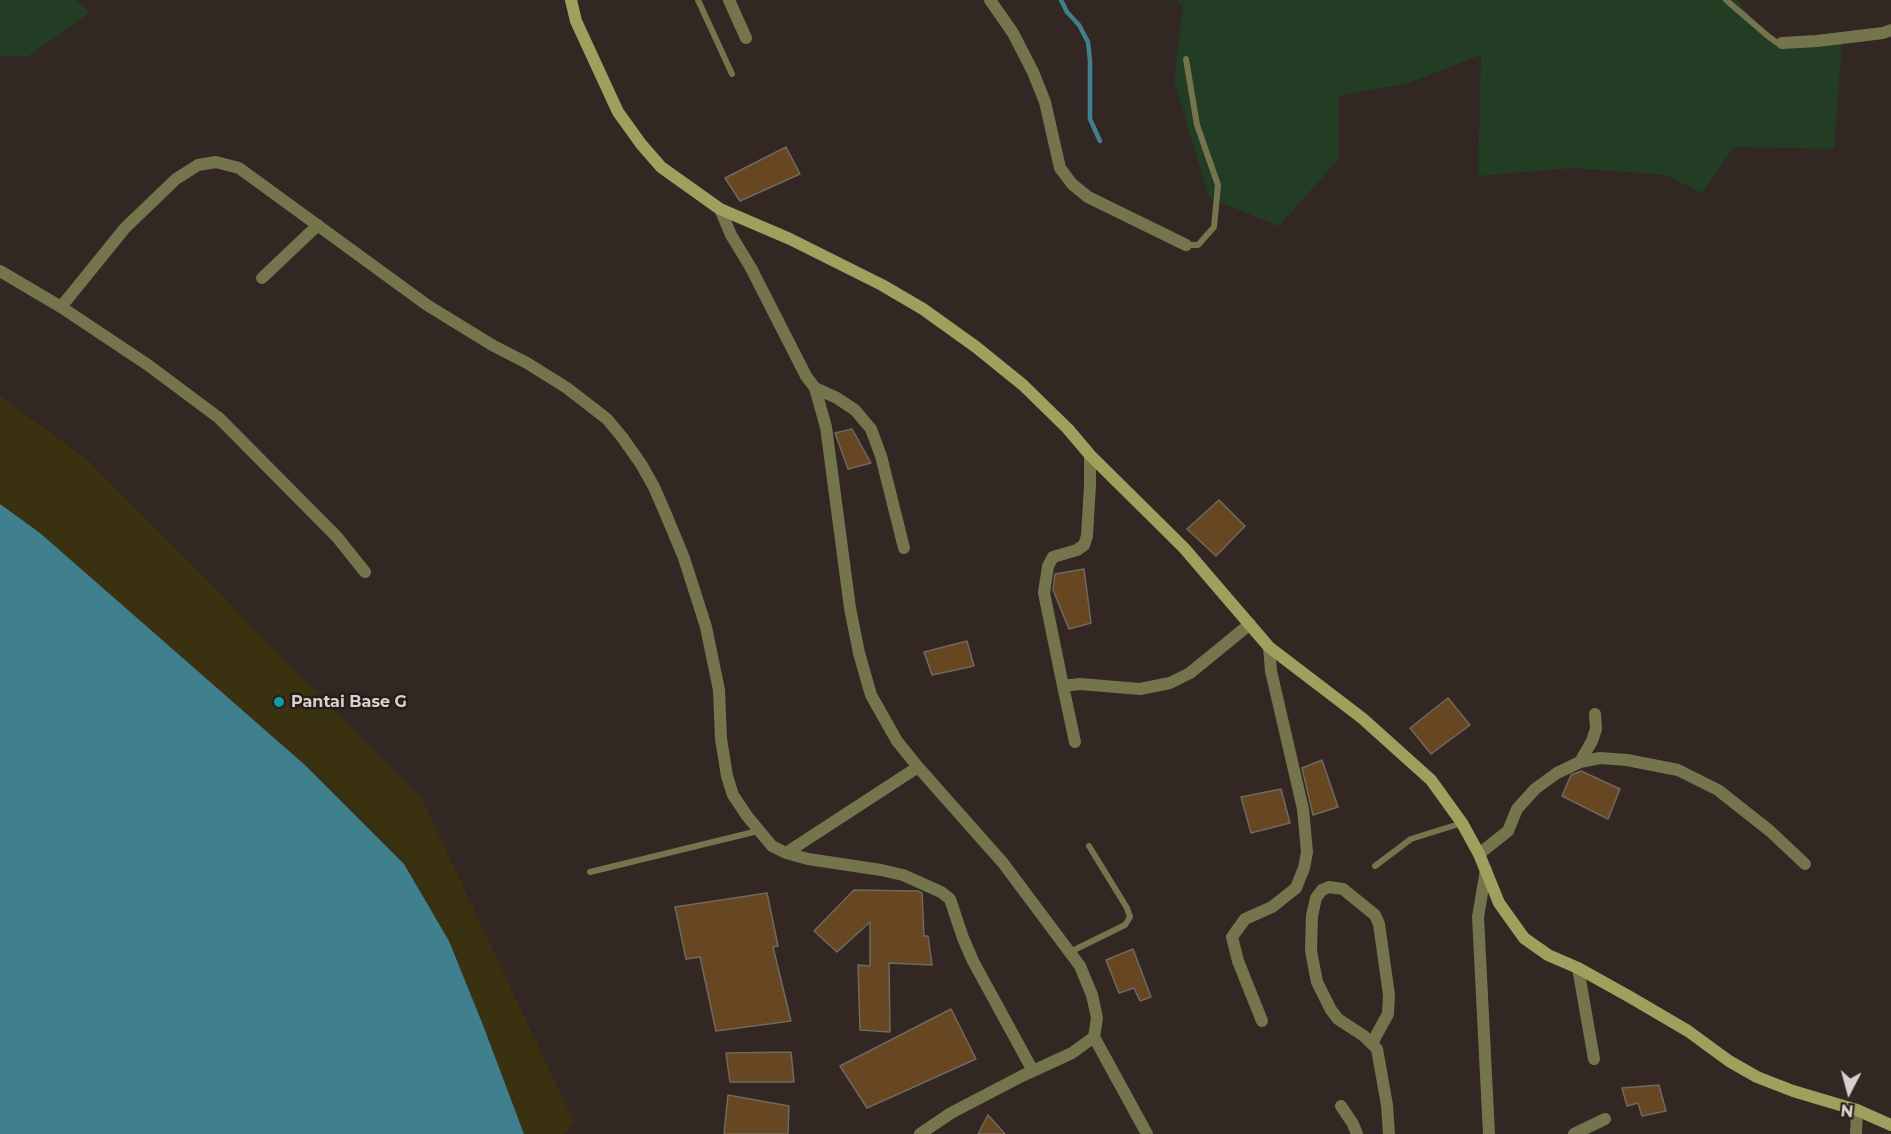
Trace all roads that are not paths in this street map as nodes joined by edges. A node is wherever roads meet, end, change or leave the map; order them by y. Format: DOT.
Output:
graph roads {
  1 [pos="571,0"];
  2 [pos="698,0"];
  3 [pos="729,0"];
  4 [pos="990,0"];
  5 [pos="1726,0"];
  6 [pos="1891,30"];
  7 [pos="746,38"];
  8 [pos="1782,43"];
  9 [pos="1186,59"];
  10 [pos="732,74"];
  11 [pos="720,209"];
  12 [pos="318,225"];
  13 [pos="1186,245"];
  14 [pos="0,271"];
  15 [pos="262,278"];
  16 [pos="61,307"];
  17 [pos="815,388"];
  18 [pos="1090,455"];
  19 [pos="904,548"];
  20 [pos="365,572"];
  21 [pos="1250,624"];
  22 [pos="1269,647"];
  23 [pos="1063,686"];
  24 [pos="1595,714"];
  25 [pos="1076,742"];
  26 [pos="1580,762"];
  27 [pos="918,767"];
  28 [pos="1462,823"];
  29 [pos="758,831"];
  30 [pos="1089,846"];
  31 [pos="786,853"];
  32 [pos="1479,854"];
  33 [pos="1805,864"];
  34 [pos="1375,866"];
  35 [pos="1486,870"];
  36 [pos="590,872"];
  37 [pos="1070,952"];
  38 [pos="1578,969"];
  39 [pos="1262,1021"];
  40 [pos="1094,1036"];
  41 [pos="1372,1043"];
  42 [pos="1594,1059"];
  43 [pos="1033,1071"];
  44 [pos="1341,1106"];
  45 [pos="1857,1110"];
  46 [pos="1605,1119"];
  47 [pos="1891,1125"];
  48 [pos="920,1134"];
  49 [pos="1147,1134"];
  50 [pos="1357,1134"];
  51 [pos="1389,1134"];
  52 [pos="1489,1134"];
  53 [pos="1574,1134"];
  54 [pos="1856,1134"];
  1 -- 11 [label="street"];
  2 -- 10 [label="lane"];
  3 -- 7 [label="street"];
  4 -- 13 [label="street"];
  5 -- 8 [label="lane"];
  6 -- 8 [label="street"];
  9 -- 13 [label="lane"];
  11 -- 17 [label="street"];
  11 -- 18 [label="street"];
  12 -- 15 [label="street"];
  12 -- 16 [label="street"];
  12 -- 29 [label="street"];
  14 -- 16 [label="street"];
  16 -- 20 [label="street"];
  17 -- 19 [label="street"];
  17 -- 27 [label="street"];
  18 -- 21 [label="street"];
  18 -- 23 [label="street"];
  21 -- 22 [label="street"];
  21 -- 23 [label="street"];
  22 -- 28 [label="street"];
  22 -- 39 [label="street"];
  23 -- 25 [label="street"];
  24 -- 26 [label="street"];
  26 -- 32 [label="street"];
  26 -- 33 [label="street"];
  27 -- 31 [label="street"];
  27 -- 37 [label="street"];
  28 -- 32 [label="street"];
  28 -- 34 [label="lane"];
  29 -- 31 [label="street"];
  29 -- 36 [label="lane"];
  30 -- 37 [label="lane"];
  31 -- 43 [label="street"];
  32 -- 35 [label="street"];
  35 -- 38 [label="street"];
  35 -- 52 [label="street"];
  37 -- 40 [label="street"];
  38 -- 42 [label="street"];
  38 -- 45 [label="street"];
  40 -- 43 [label="street"];
  40 -- 49 [label="street"];
  41 -- 41 [label="street"];
  41 -- 51 [label="street"];
  43 -- 48 [label="street"];
  44 -- 50 [label="street"];
  45 -- 47 [label="street"];
  45 -- 54 [label="street"];
  46 -- 53 [label="street"];
}
